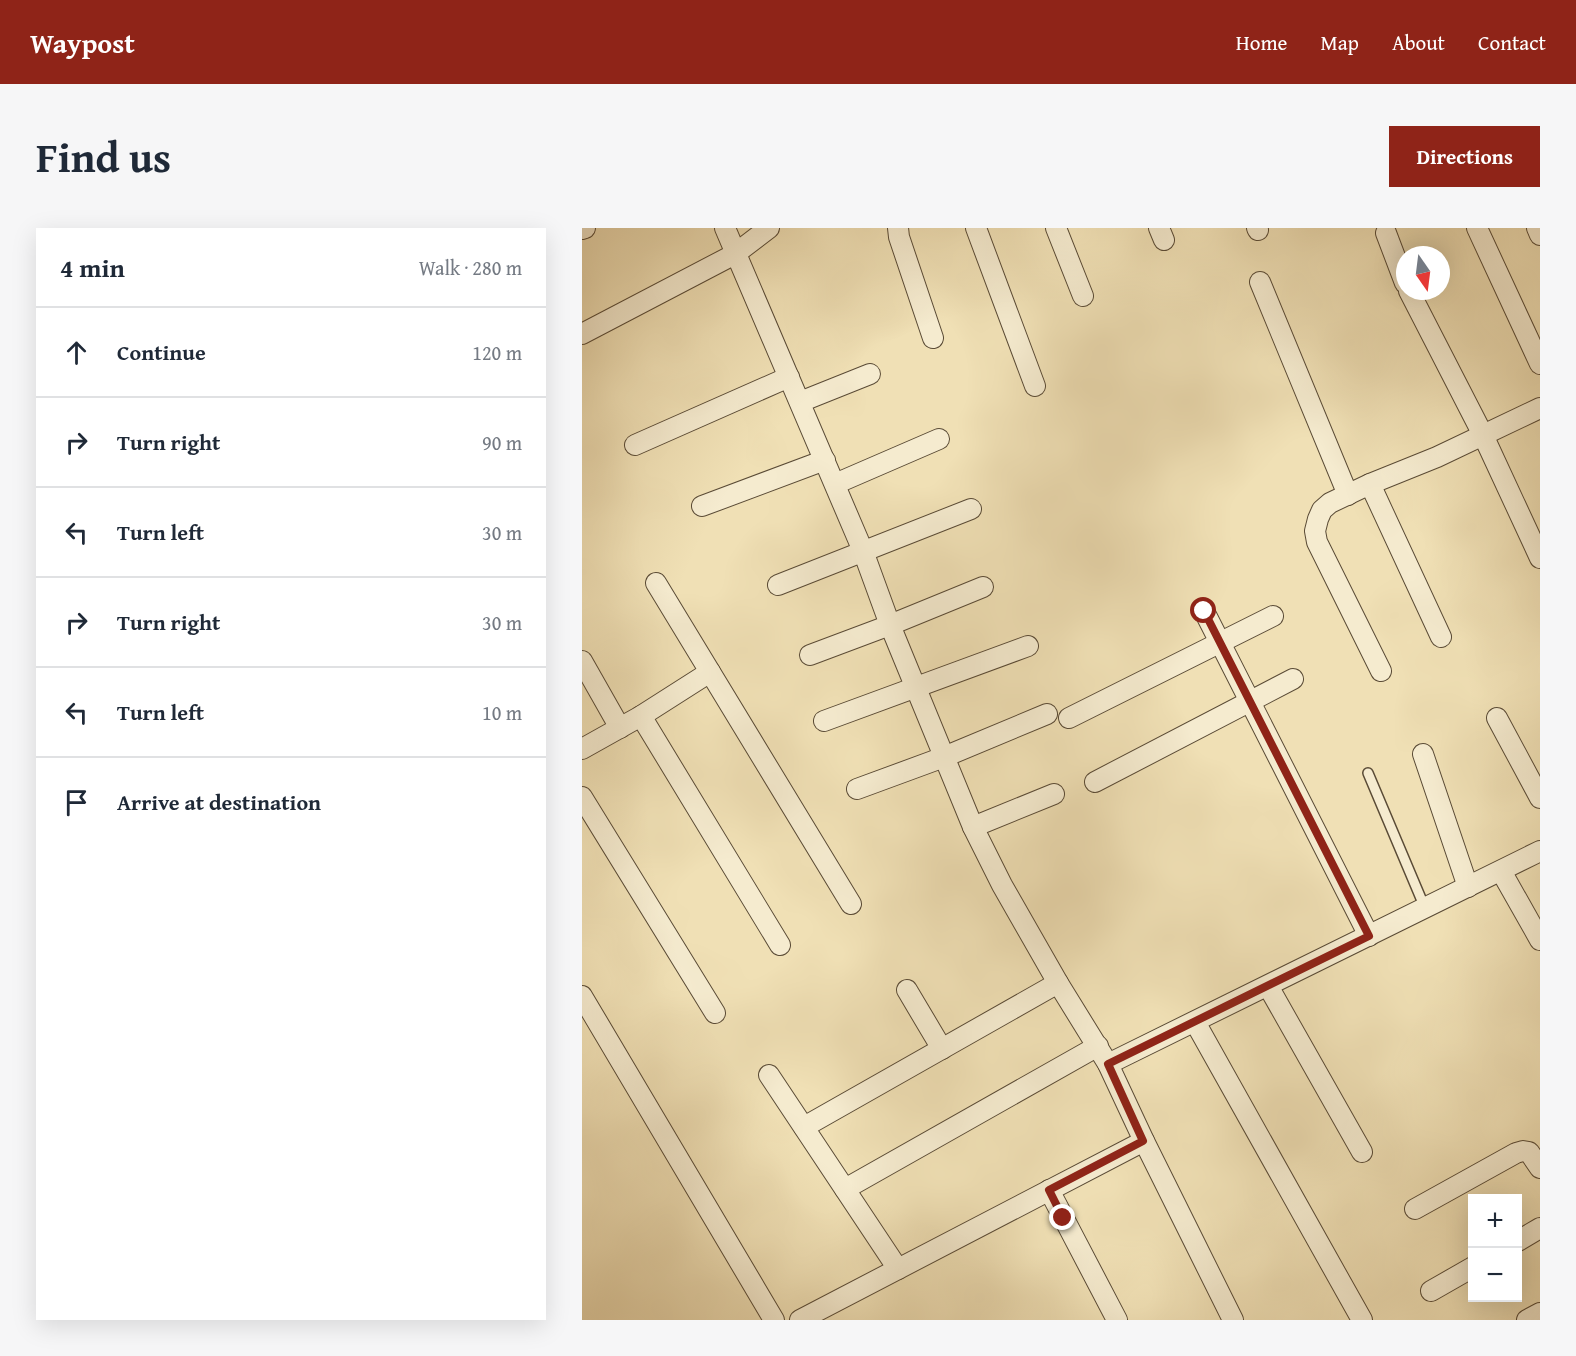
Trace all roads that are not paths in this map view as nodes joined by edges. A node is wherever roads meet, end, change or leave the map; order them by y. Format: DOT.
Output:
graph roads {
  1 [pos="725,228"];
  2 [pos="769,228"];
  3 [pos="898,228"];
  4 [pos="976,228"];
  5 [pos="1056,228"];
  6 [pos="1477,228"];
  7 [pos="1537,228"];
  8 [pos="1386,233"];
  9 [pos="1540,235"];
  10 [pos="735,254"];
  11 [pos="1396,259"];
  12 [pos="1260,282"];
  13 [pos="1083,296"];
  14 [pos="1414,300"];
  15 [pos="582,334"];
  16 [pos="933,338"];
  17 [pos="1540,364"];
  18 [pos="870,374"];
  19 [pos="789,377"];
  20 [pos="1035,386"];
  21 [pos="800,402"];
  22 [pos="1540,408"];
  23 [pos="1482,435"];
  24 [pos="939,439"];
  25 [pos="635,445"];
  26 [pos="825,460"];
  27 [pos="835,484"];
  28 [pos="1370,484"];
  29 [pos="1348,495"];
  30 [pos="702,506"];
  31 [pos="971,509"];
  32 [pos="863,551"];
  33 [pos="1540,558"];
  34 [pos="656,584"];
  35 [pos="778,585"];
  36 [pos="983,587"];
  37 [pos="1204,611"];
  38 [pos="1274,616"];
  39 [pos="890,625"];
  40 [pos="1441,638"];
  41 [pos="1221,643"];
  42 [pos="1028,646"];
  43 [pos="810,655"];
  44 [pos="582,661"];
  45 [pos="1381,671"];
  46 [pos="710,672"];
  47 [pos="1293,679"];
  48 [pos="916,688"];
  49 [pos="1251,701"];
  50 [pos="1047,714"];
  51 [pos="641,716"];
  52 [pos="1069,718"];
  53 [pos="1497,718"];
  54 [pos="824,721"];
  55 [pos="620,728"];
  56 [pos="582,749"];
  57 [pos="1424,754"];
  58 [pos="944,757"];
  59 [pos="1368,773"];
  60 [pos="1095,782"];
  61 [pos="857,789"];
  62 [pos="1054,794"];
  63 [pos="582,797"];
  64 [pos="1540,798"];
  65 [pos="974,827"];
  66 [pos="1540,851"];
  67 [pos="1501,871"];
  68 [pos="1468,887"];
  69 [pos="851,904"];
  70 [pos="1425,908"];
  71 [pos="1369,936"];
  72 [pos="1540,940"];
  73 [pos="780,945"];
  74 [pos="1058,983"];
  75 [pos="1268,986"];
  76 [pos="907,990"];
  77 [pos="582,996"];
  78 [pos="715,1013"];
  79 [pos="1195,1022"];
  80 [pos="1098,1046"];
  81 [pos="942,1049"];
  82 [pos="1108,1064"];
  83 [pos="770,1075"];
  84 [pos="804,1127"];
  85 [pos="1143,1141"];
  86 [pos="1362,1152"];
  87 [pos="1540,1168"];
  88 [pos="845,1189"];
  89 [pos="1049,1190"];
  90 [pos="1415,1209"];
  91 [pos="1540,1228"];
  92 [pos="1522,1239"];
  93 [pos="898,1269"];
  94 [pos="1468,1270"];
  95 [pos="1431,1291"];
  96 [pos="1540,1313"];
  97 [pos="774,1320"];
  98 [pos="800,1320"];
  99 [pos="1117,1320"];
  100 [pos="1233,1320"];
  101 [pos="1362,1320"];
  102 [pos="1527,1320"];
  1 -- 10 [label="street"];
  2 -- 10 [label="street"];
  3 -- 16 [label="street"];
  4 -- 20 [label="street"];
  5 -- 13 [label="street"];
  6 -- 17 [label="street"];
  7 -- 9 [label="street"];
  8 -- 11 [label="street"];
  10 -- 15 [label="street"];
  10 -- 19 [label="street"];
  12 -- 29 [label="street"];
  14 -- 23 [label="street"];
  18 -- 21 [label="street"];
  19 -- 21 [label="street"];
  19 -- 25 [label="street"];
  21 -- 26 [label="street"];
  22 -- 23 [label="street"];
  23 -- 28 [label="street"];
  23 -- 33 [label="street"];
  24 -- 27 [label="street"];
  26 -- 27 [label="street"];
  26 -- 30 [label="street"];
  27 -- 32 [label="street"];
  28 -- 29 [label="street"];
  28 -- 40 [label="street"];
  29 -- 45 [label="street"];
  31 -- 32 [label="street"];
  32 -- 35 [label="street"];
  32 -- 39 [label="street"];
  34 -- 46 [label="street"];
  36 -- 39 [label="street"];
  37 -- 41 [label="street"];
  38 -- 41 [label="street"];
  39 -- 43 [label="street"];
  39 -- 48 [label="street"];
  41 -- 49 [label="street"];
  41 -- 52 [label="street"];
  42 -- 48 [label="street"];
  44 -- 55 [label="street"];
  46 -- 51 [label="street"];
  46 -- 69 [label="street"];
  47 -- 49 [label="street"];
  48 -- 54 [label="street"];
  48 -- 58 [label="street"];
  49 -- 60 [label="street"];
  49 -- 71 [label="street"];
  50 -- 58 [label="street"];
  51 -- 55 [label="street"];
  51 -- 73 [label="street"];
  53 -- 64 [label="street"];
  55 -- 56 [label="street"];
  57 -- 68 [label="street"];
  58 -- 61 [label="street"];
  58 -- 65 [label="street"];
  59 -- 70 [label="lane"];
  62 -- 65 [label="street"];
  63 -- 78 [label="street"];
  65 -- 74 [label="street"];
  66 -- 67 [label="street"];
  67 -- 68 [label="street"];
  67 -- 72 [label="street"];
  68 -- 70 [label="street"];
  70 -- 71 [label="street"];
  71 -- 75 [label="street"];
  74 -- 80 [label="street"];
  74 -- 81 [label="street"];
  75 -- 79 [label="street"];
  75 -- 86 [label="street"];
  76 -- 81 [label="street"];
  77 -- 97 [label="street"];
  79 -- 82 [label="street"];
  79 -- 101 [label="street"];
  80 -- 82 [label="street"];
  80 -- 88 [label="street"];
  81 -- 84 [label="street"];
  82 -- 85 [label="street"];
  83 -- 84 [label="street"];
  84 -- 88 [label="street"];
  85 -- 89 [label="street"];
  85 -- 100 [label="street"];
  87 -- 90 [label="street"];
  88 -- 93 [label="street"];
  89 -- 93 [label="street"];
  89 -- 99 [label="street"];
  91 -- 92 [label="street"];
  93 -- 98 [label="street"];
  94 -- 95 [label="street"];
  96 -- 102 [label="street"];
}
